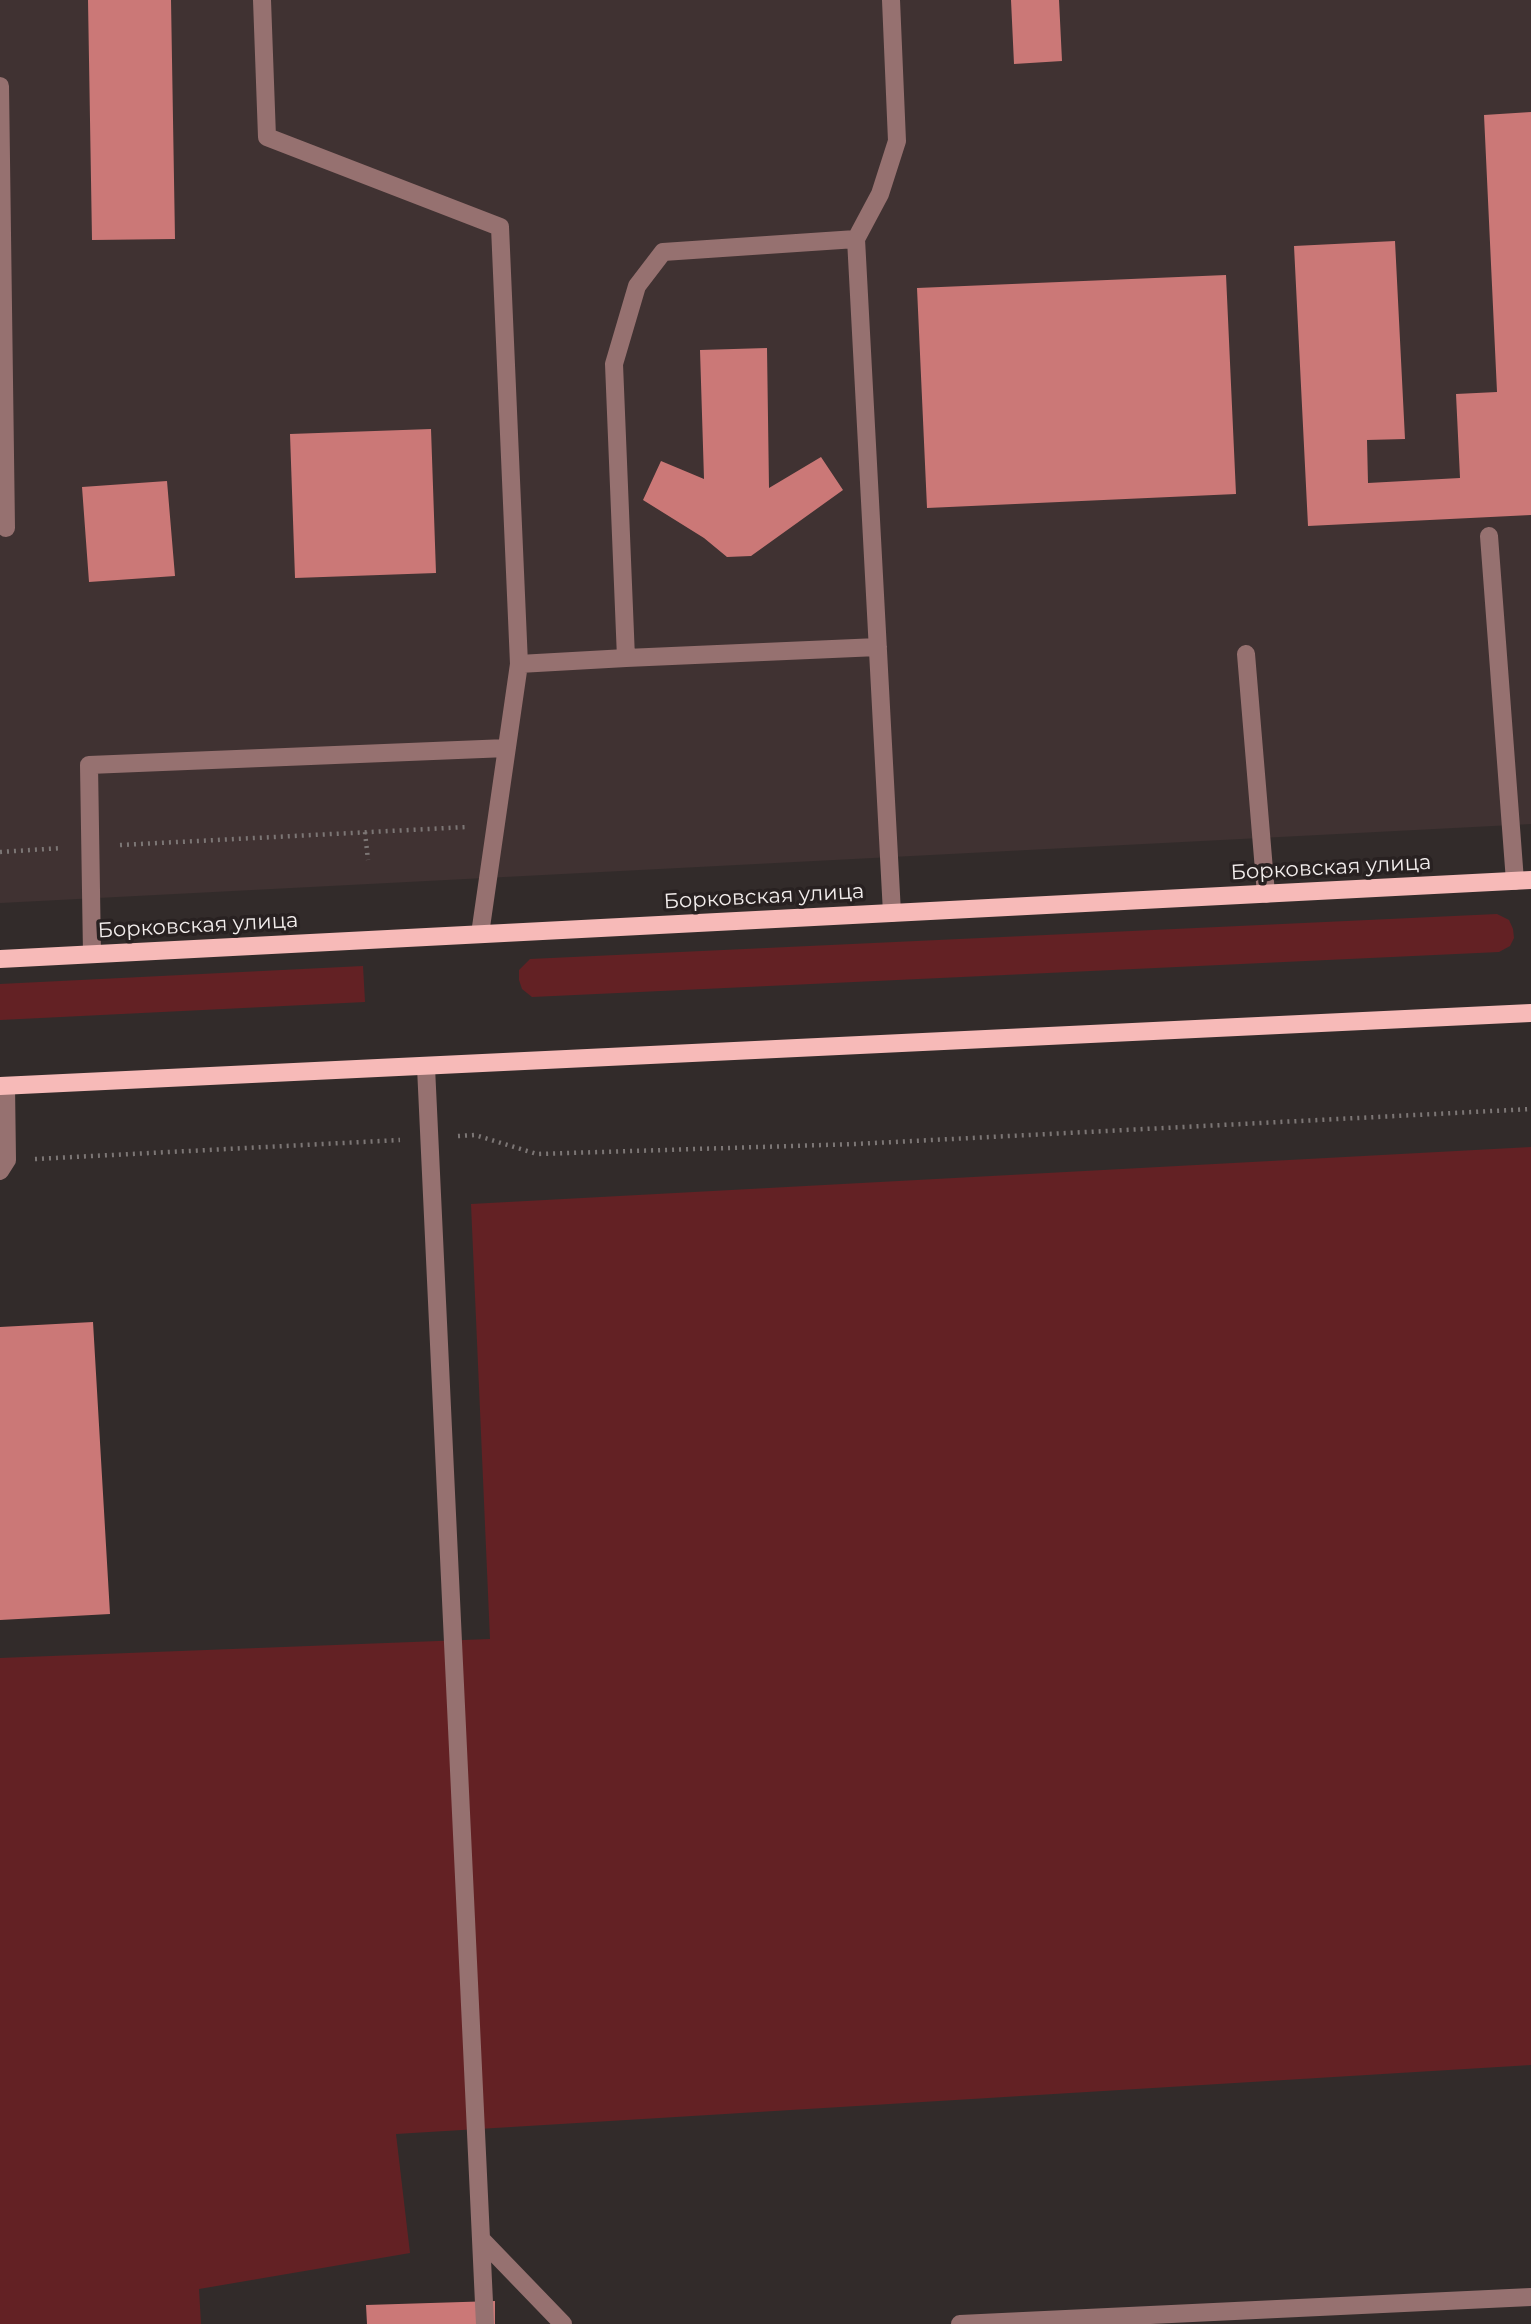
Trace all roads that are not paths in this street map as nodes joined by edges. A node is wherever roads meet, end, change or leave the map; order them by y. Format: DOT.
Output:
graph roads {
  1 [pos="262,0"];
  2 [pos="891,0"];
  3 [pos="0,86"];
  4 [pos="856,239"];
  5 [pos="6,528"];
  6 [pos="1489,536"];
  7 [pos="878,647"];
  8 [pos="1246,654"];
  9 [pos="626,658"];
  10 [pos="519,663"];
  11 [pos="507,748"];
  12 [pos="1523,881"];
  13 [pos="1266,894"];
  14 [pos="892,913"];
  15 [pos="480,934"];
  16 [pos="92,954"];
  17 [pos="0,959"];
  18 [pos="1531,1013"];
  19 [pos="426,1067"];
  20 [pos="3,1086"];
  21 [pos="3,1165"];
  22 [pos="481,2239"];
  23 [pos="1531,2297"];
  24 [pos="485,2324"];
  25 [pos="563,2324"];
  26 [pos="960,2324"];
  1 -- 10 [label="street"];
  2 -- 4 [label="street"];
  3 -- 5 [label="street"];
  4 -- 7 [label="street"];
  4 -- 9 [label="street"];
  6 -- 12 [label="street"];
  7 -- 9 [label="street"];
  7 -- 14 [label="street"];
  8 -- 13 [label="street"];
  9 -- 10 [label="street"];
  10 -- 11 [label="street"];
  11 -- 15 [label="street"];
  11 -- 16 [label="street"];
  12 -- 13 [label="main road, Борковская улица"];
  13 -- 14 [label="main road, Борковская улица"];
  14 -- 15 [label="main road, Борковская улица"];
  15 -- 16 [label="main road, Борковская улица"];
  16 -- 17 [label="main road, Борковская улица"];
  18 -- 19 [label="main road"];
  19 -- 20 [label="main road"];
  19 -- 22 [label="street"];
  20 -- 21 [label="street"];
  22 -- 24 [label="street"];
  22 -- 25 [label="street"];
  23 -- 26 [label="street"];
}
